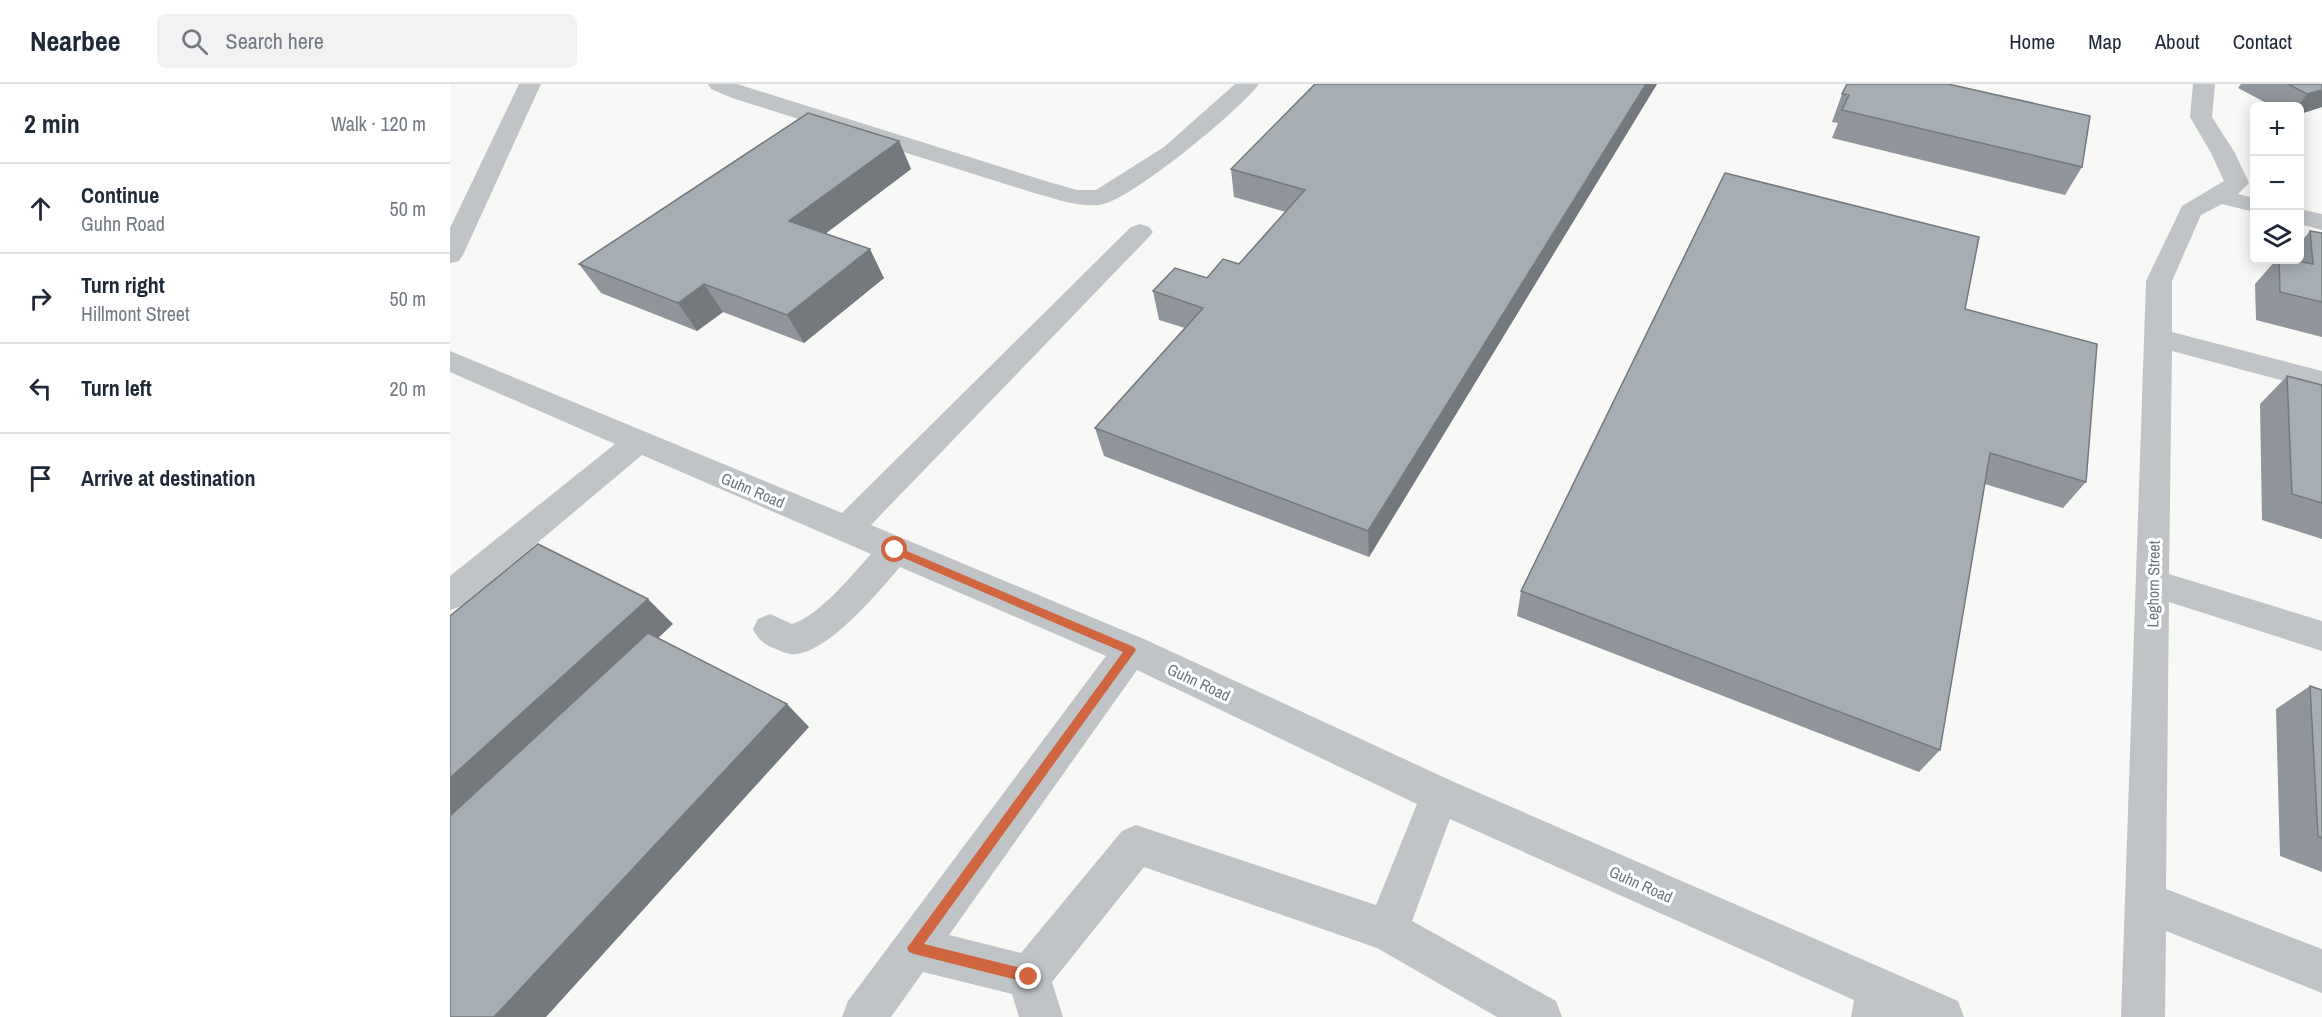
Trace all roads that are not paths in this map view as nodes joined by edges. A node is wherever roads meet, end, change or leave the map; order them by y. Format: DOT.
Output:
graph roads {
  1 [pos="530,84"];
  2 [pos="719,84"];
  3 [pos="1248,84"];
  4 [pos="2204,84"];
  5 [pos="2237,194"];
  6 [pos="2304,217"];
  7 [pos="2322,222"];
  8 [pos="1140,232"];
  9 [pos="450,255"];
  10 [pos="2158,338"];
  11 [pos="450,361"];
  12 [pos="2322,381"];
  13 [pos="639,441"];
  14 [pos="846,530"];
  15 [pos="895,550"];
  16 [pos="2153,583"];
  17 [pos="450,596"];
  18 [pos="770,629"];
  19 [pos="2322,636"];
  20 [pos="1131,650"];
  21 [pos="1440,795"];
  22 [pos="2145,902"];
  23 [pos="1387,930"];
  24 [pos="914,948"];
  25 [pos="2322,971"];
  26 [pos="1029,977"];
  27 [pos="1875,1002"];
  28 [pos="864,1017"];
  29 [pos="1041,1017"];
  30 [pos="1540,1017"];
  31 [pos="1942,1017"];
  32 [pos="2143,1017"];
  1 -- 9 [label="street"];
  2 -- 3 [label="street"];
  4 -- 5 [label="street"];
  5 -- 10 [label="street, Leghorn Street"];
  6 -- 7 [label="street"];
  8 -- 14 [label="street"];
  10 -- 12 [label="street"];
  10 -- 16 [label="street, Leghorn Street"];
  11 -- 13 [label="street, Guhn Road"];
  13 -- 14 [label="street, Guhn Road"];
  13 -- 17 [label="street"];
  14 -- 15 [label="street, Guhn Road"];
  15 -- 18 [label="street"];
  15 -- 20 [label="street, Guhn Road"];
  16 -- 19 [label="street"];
  16 -- 22 [label="street, Leghorn Street"];
  20 -- 21 [label="street, Guhn Road"];
  20 -- 24 [label="street"];
  21 -- 23 [label="street"];
  21 -- 27 [label="street, Guhn Road"];
  22 -- 25 [label="street"];
  22 -- 32 [label="street, Leghorn Street"];
  23 -- 26 [label="street"];
  23 -- 30 [label="street"];
  24 -- 26 [label="street"];
  24 -- 28 [label="street"];
  26 -- 29 [label="street"];
  27 -- 31 [label="street, Guhn Road"];
}
